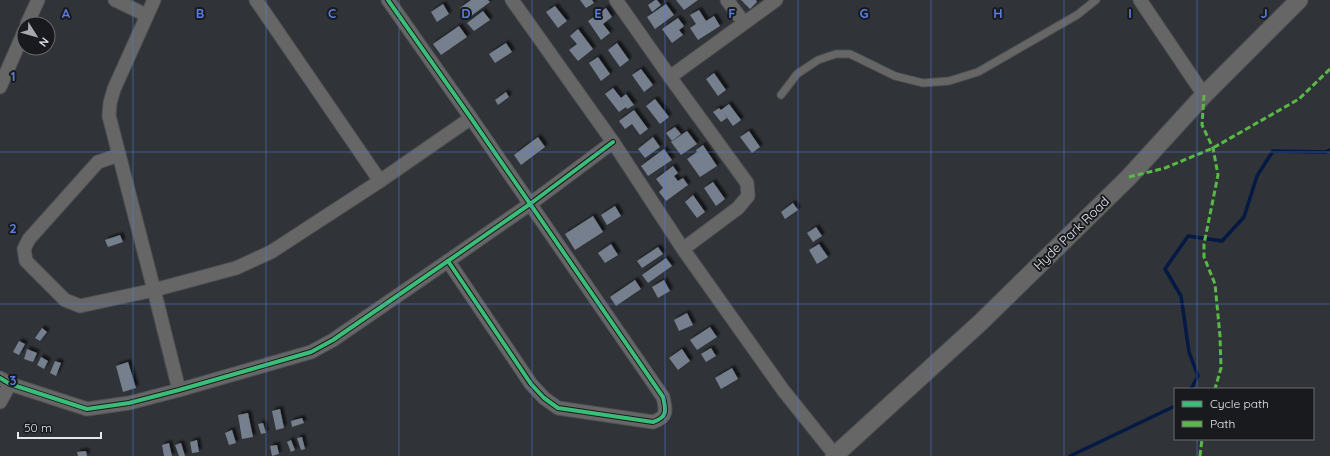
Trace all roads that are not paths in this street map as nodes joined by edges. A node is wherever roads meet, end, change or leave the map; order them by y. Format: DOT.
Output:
graph roads {
  1 [pos="38,0"];
  2 [pos="115,0"];
  3 [pos="154,0"];
  4 [pos="256,0"];
  5 [pos="388,0"];
  6 [pos="512,0"];
  7 [pos="616,0"];
  8 [pos="727,0"];
  9 [pos="776,0"];
  10 [pos="1096,0"];
  11 [pos="1140,0"];
  12 [pos="1299,0"];
  13 [pos="146,15"];
  14 [pos="31,16"];
  15 [pos="744,23"];
  16 [pos="16,50"];
  17 [pos="670,78"];
  18 [pos="0,87"];
  19 [pos="781,95"];
  20 [pos="1204,95"];
  21 [pos="471,118"];
  22 [pos="613,142"];
  23 [pos="118,155"];
  24 [pos="380,181"];
  25 [pos="530,204"];
  26 [pos="683,249"];
  27 [pos="448,261"];
  28 [pos="154,290"];
  29 [pos="5,381"];
  30 [pos="179,390"];
  31 [pos="0,402"];
  32 [pos="835,456"];
  1 -- 14 [label="street"];
  2 -- 13 [label="street"];
  3 -- 13 [label="street"];
  4 -- 24 [label="street"];
  5 -- 21 [label="street"];
  6 -- 22 [label="street"];
  7 -- 17 [label="street"];
  8 -- 15 [label="street"];
  9 -- 15 [label="street"];
  10 -- 19 [label="lane"];
  11 -- 20 [label="street"];
  12 -- 20 [label="street, Hyde Park Road"];
  13 -- 23 [label="street"];
  15 -- 17 [label="street"];
  16 -- 18 [label="street"];
  17 -- 26 [label="street"];
  20 -- 32 [label="street, Hyde Park Road"];
  21 -- 24 [label="street"];
  21 -- 25 [label="street"];
  22 -- 25 [label="street"];
  22 -- 26 [label="street"];
  23 -- 28 [label="street"];
  23 -- 28 [label="street"];
  24 -- 28 [label="street"];
  25 -- 27 [label="street"];
  25 -- 27 [label="street"];
  26 -- 32 [label="street"];
  27 -- 30 [label="street"];
  28 -- 30 [label="street"];
  29 -- 30 [label="street"];
  29 -- 31 [label="street"];
}
